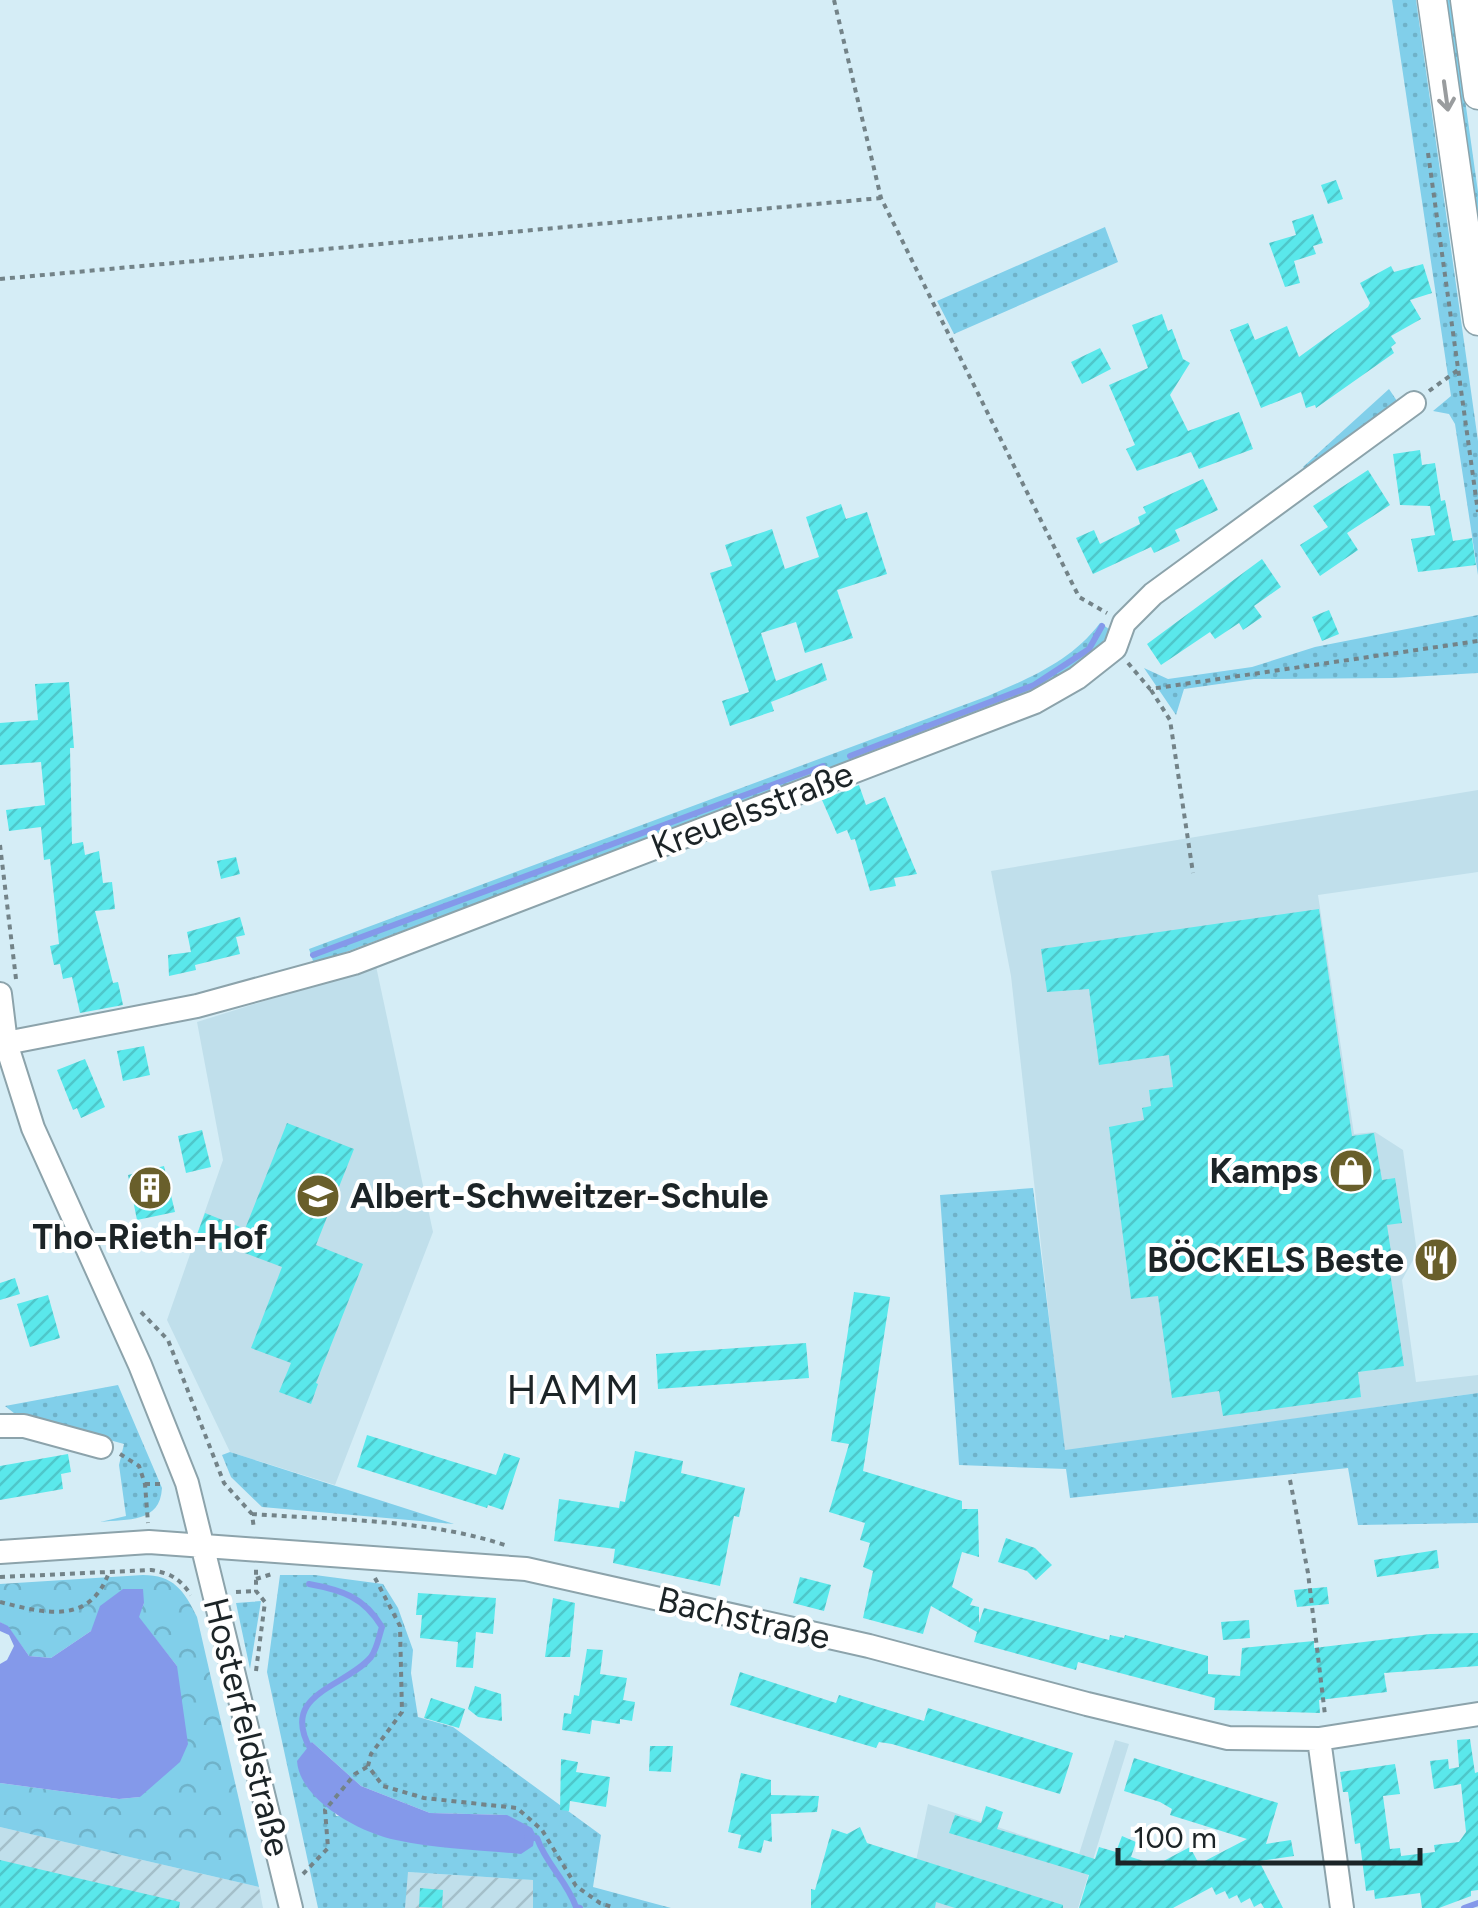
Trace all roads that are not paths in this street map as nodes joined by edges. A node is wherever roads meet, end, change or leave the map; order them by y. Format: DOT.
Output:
graph roads {
  1 [pos="1432,0"];
  2 [pos="1465,0"];
  3 [pos="1478,95"];
  4 [pos="1478,321"];
  5 [pos="1414,403"];
  6 [pos="8,988"];
  7 [pos="3,1045"];
  8 [pos="0,1426"];
  9 [pos="101,1447"];
  10 [pos="204,1545"];
  11 [pos="0,1552"];
  12 [pos="1478,1714"];
  13 [pos="1320,1739"];
  14 [pos="289,1897"];
  15 [pos="1342,1908"];
  1 -- 4 [label="main road, one-way"];
  2 -- 3 [label="main road"];
  5 -- 7 [label="street, Kreuelsstraße"];
  6 -- 7 [label="street, Hosterfeldstraße"];
  7 -- 10 [label="street, Hosterfeldstraße"];
  8 -- 9 [label="street"];
  10 -- 11 [label="street, Bachstraße"];
  10 -- 13 [label="street, Bachstraße"];
  10 -- 14 [label="street, Hosterfeldstraße"];
  12 -- 13 [label="street, Bachstraße"];
  13 -- 15 [label="street"];
}
